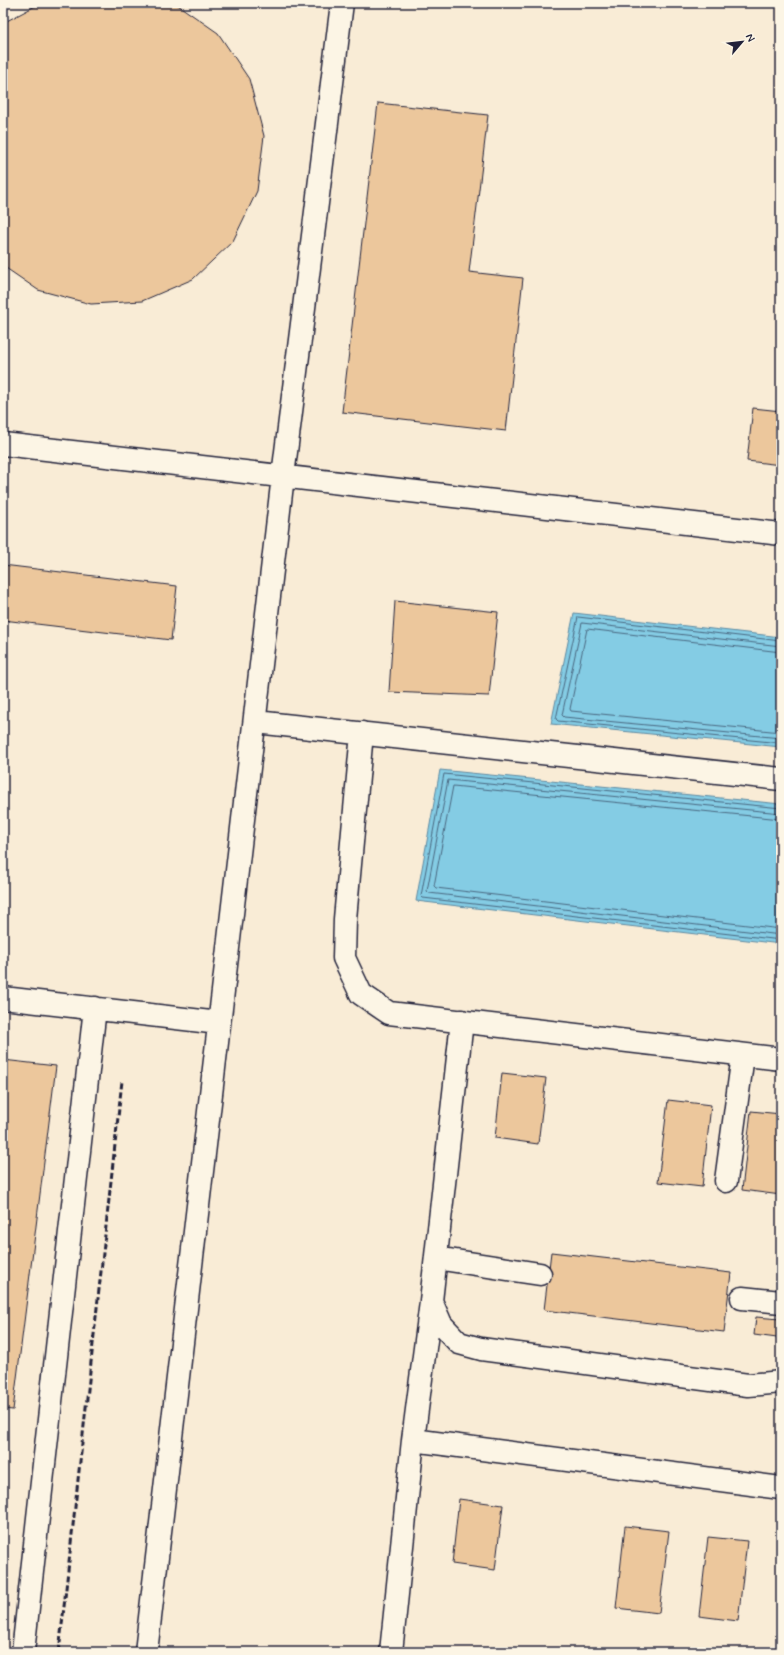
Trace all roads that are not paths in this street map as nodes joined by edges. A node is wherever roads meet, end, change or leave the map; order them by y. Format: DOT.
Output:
graph roads {
  1 [pos="342,3"];
  2 [pos="3,444"];
  3 [pos="283,476"];
  4 [pos="781,534"];
  5 [pos="256,722"];
  6 [pos="362,733"];
  7 [pos="781,779"];
  8 [pos="3,998"];
  9 [pos="95,1008"];
  10 [pos="462,1021"];
  11 [pos="219,1023"];
  12 [pos="743,1055"];
  13 [pos="781,1059"];
  14 [pos="726,1181"];
  15 [pos="436,1258"];
  16 [pos="540,1274"];
  17 [pos="742,1298"];
  18 [pos="431,1301"];
  19 [pos="781,1302"];
  20 [pos="781,1382"];
  21 [pos="413,1440"];
  22 [pos="781,1488"];
  23 [pos="23,1652"];
  24 [pos="146,1652"];
  25 [pos="391,1652"];
  1 -- 3 [label="lane"];
  2 -- 3 [label="lane"];
  3 -- 4 [label="lane"];
  3 -- 5 [label="lane"];
  5 -- 6 [label="lane"];
  5 -- 11 [label="lane"];
  6 -- 7 [label="lane"];
  6 -- 10 [label="lane"];
  8 -- 9 [label="lane"];
  9 -- 11 [label="lane"];
  9 -- 23 [label="lane"];
  10 -- 12 [label="lane"];
  10 -- 15 [label="lane"];
  11 -- 24 [label="lane"];
  12 -- 13 [label="lane"];
  12 -- 14 [label="lane"];
  15 -- 16 [label="lane"];
  15 -- 18 [label="lane"];
  17 -- 19 [label="lane"];
  18 -- 20 [label="lane"];
  18 -- 21 [label="lane"];
  21 -- 22 [label="lane"];
  21 -- 25 [label="lane"];
}
